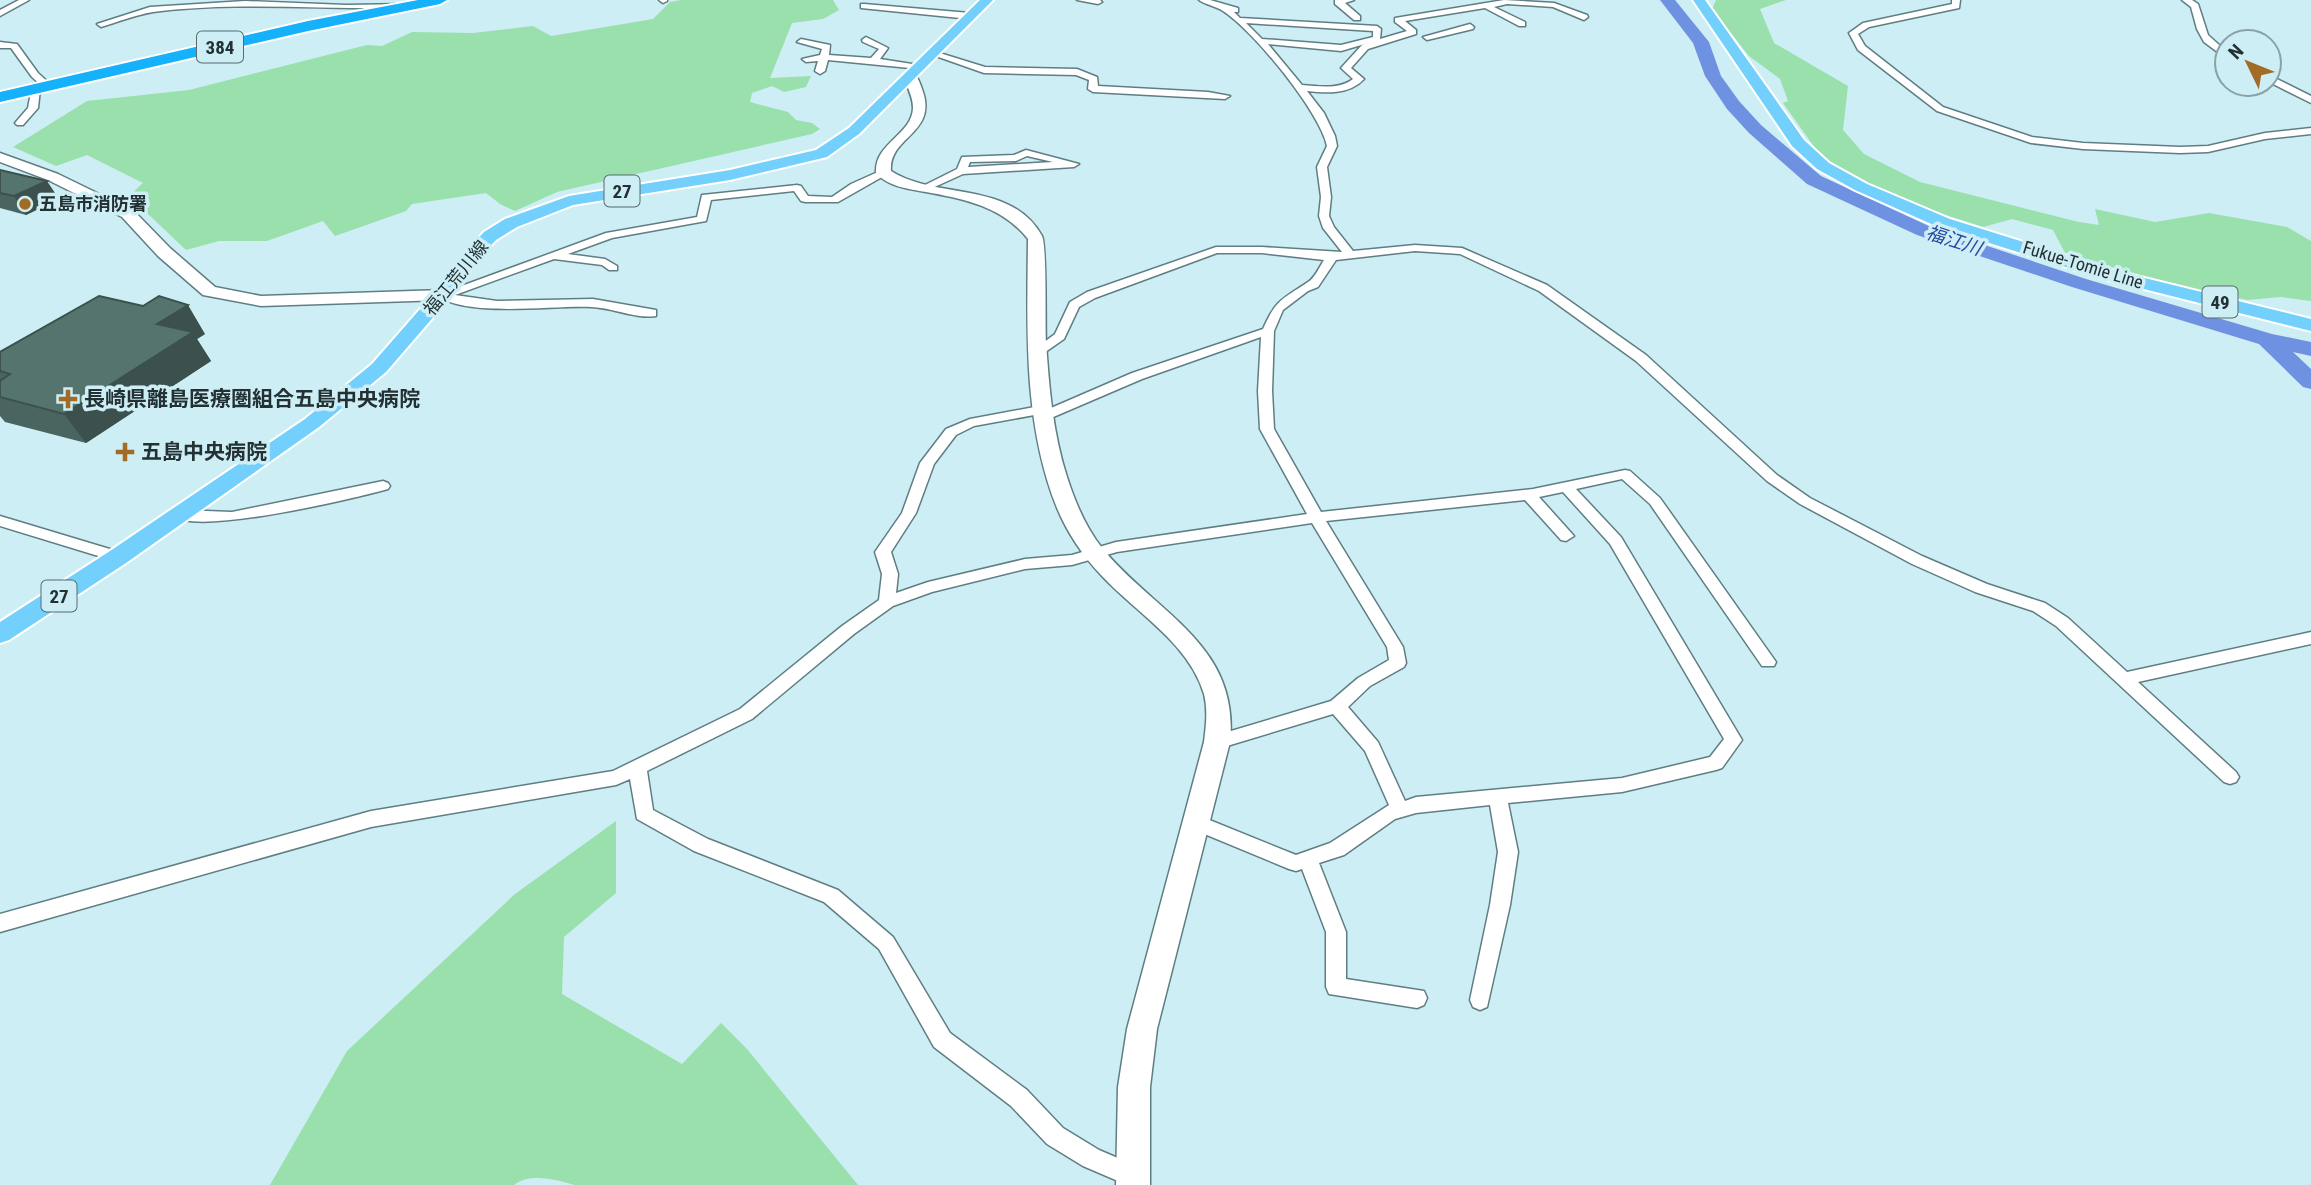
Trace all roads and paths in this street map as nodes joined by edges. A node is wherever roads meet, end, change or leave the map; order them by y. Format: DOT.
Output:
graph roads {
  1 [pos="25,0"];
  2 [pos="440,0"];
  3 [pos="987,0"];
  4 [pos="1081,0"];
  5 [pos="1203,0"];
  6 [pos="1350,0"];
  7 [pos="1699,0"];
  8 [pos="1956,0"];
  9 [pos="2186,0"];
  10 [pos="1505,1"];
  11 [pos="1098,2"];
  12 [pos="187,4"];
  13 [pos="158,5"];
  14 [pos="410,6"];
  15 [pos="864,6"];
  16 [pos="1487,6"];
  17 [pos="1226,9"];
  18 [pos="0,13"];
  19 [pos="970,16"];
  20 [pos="1584,17"];
  21 [pos="1357,18"];
  22 [pos="1237,20"];
  23 [pos="1398,20"];
  24 [pos="101,24"];
  25 [pos="1522,24"];
  26 [pos="1470,27"];
  27 [pos="1412,32"];
  28 [pos="1427,37"];
  29 [pos="866,40"];
  30 [pos="1259,41"];
  31 [pos="801,42"];
  32 [pos="0,45"];
  33 [pos="1448,46"];
  34 [pos="2213,46"];
  35 [pos="933,52"];
  36 [pos="824,58"];
  37 [pos="806,60"];
  38 [pos="873,61"];
  39 [pos="820,71"];
  40 [pos="915,71"];
  41 [pos="2283,85"];
  42 [pos="41,87"];
  43 [pos="1302,88"];
  44 [pos="1225,96"];
  45 [pos="0,97"];
  46 [pos="2311,100"];
  47 [pos="20,123"];
  48 [pos="2311,131"];
  49 [pos="0,157"];
  50 [pos="961,171"];
  51 [pos="884,173"];
  52 [pos="925,188"];
  53 [pos="550,255"];
  54 [pos="1350,255"];
  55 [pos="1332,257"];
  56 [pos="613,268"];
  57 [pos="443,295"];
  58 [pos="652,313"];
  59 [pos="2311,325"];
  60 [pos="1268,331"];
  61 [pos="1037,352"];
  62 [pos="1045,412"];
  63 [pos="383,486"];
  64 [pos="1566,487"];
  65 [pos="1529,495"];
  66 [pos="180,514"];
  67 [pos="1317,519"];
  68 [pos="0,520"];
  69 [pos="1566,536"];
  70 [pos="1095,554"];
  71 [pos="118,557"];
  72 [pos="887,602"];
  73 [pos="0,634"];
  74 [pos="2311,638"];
  75 [pos="1768,662"];
  76 [pos="2124,678"];
  77 [pos="1337,706"];
  78 [pos="1217,742"];
  79 [pos="638,768"];
  80 [pos="2230,777"];
  81 [pos="1498,797"];
  82 [pos="1400,810"];
  83 [pos="1196,822"];
  84 [pos="1308,859"];
  85 [pos="0,923"];
  86 [pos="1417,998"];
  87 [pos="1480,1000"];
  88 [pos="1133,1180"];
  1 -- 18 [label="street"];
  2 -- 14 [label="highway, 384"];
  3 -- 19 [label="main road, 福江荒川線 / 27"];
  4 -- 11 [label="street"];
  5 -- 17 [label="street"];
  6 -- 21 [label="street"];
  7 -- 59 [label="main road, Fukue-Tomie Line / 49"];
  8 -- 48 [label="street"];
  9 -- 34 [label="street"];
  10 -- 16 [label="street"];
  10 -- 20 [label="street"];
  12 -- 13 [label="street"];
  12 -- 14 [label="street"];
  13 -- 24 [label="street"];
  14 -- 42 [label="highway, 384"];
  15 -- 19 [label="street"];
  16 -- 23 [label="street"];
  16 -- 25 [label="street"];
  17 -- 21 [label="street"];
  17 -- 22 [label="street"];
  19 -- 35 [label="main road, 福江荒川線 / 27"];
  21 -- 23 [label="street"];
  22 -- 30 [label="street"];
  22 -- 30 [label="street"];
  23 -- 27 [label="street"];
  26 -- 28 [label="street"];
  27 -- 28 [label="street"];
  27 -- 43 [label="street"];
  28 -- 33 [label="street"];
  29 -- 38 [label="street"];
  30 -- 43 [label="street"];
  31 -- 36 [label="street"];
  32 -- 42 [label="street"];
  35 -- 40 [label="main road, 福江荒川線 / 27"];
  35 -- 44 [label="street"];
  36 -- 37 [label="street"];
  36 -- 38 [label="street"];
  36 -- 39 [label="street"];
  38 -- 40 [label="street"];
  40 -- 51 [label="street"];
  40 -- 57 [label="main road, 福江荒川線 / 27"];
  41 -- 46 [label="street"];
  42 -- 45 [label="highway, 384"];
  42 -- 47 [label="street"];
  43 -- 54 [label="street"];
  49 -- 57 [label="street"];
  50 -- 50 [label="street"];
  50 -- 52 [label="street"];
  51 -- 52 [label="street"];
  51 -- 53 [label="street"];
  52 -- 61 [label="street"];
  53 -- 56 [label="street"];
  53 -- 57 [label="street"];
  54 -- 55 [label="street"];
  54 -- 76 [label="street"];
  55 -- 60 [label="street"];
  55 -- 61 [label="street"];
  57 -- 58 [label="street"];
  57 -- 66 [label="main road, 福江荒川線 / 27"];
  60 -- 62 [label="street"];
  60 -- 67 [label="street"];
  61 -- 62 [label="street"];
  62 -- 70 [label="street"];
  62 -- 72 [label="street"];
  63 -- 66 [label="street"];
  64 -- 65 [label="street"];
  64 -- 75 [label="street"];
  64 -- 81 [label="street"];
  65 -- 67 [label="street"];
  65 -- 69 [label="street"];
  66 -- 71 [label="main road, 福江荒川線 / 27"];
  67 -- 70 [label="street"];
  67 -- 77 [label="street"];
  68 -- 71 [label="street"];
  70 -- 72 [label="street"];
  70 -- 78 [label="street"];
  71 -- 73 [label="main road, 福江荒川線 / 27"];
  72 -- 79 [label="street"];
  74 -- 76 [label="street"];
  76 -- 80 [label="street"];
  77 -- 78 [label="street"];
  77 -- 82 [label="street"];
  78 -- 83 [label="street"];
  79 -- 85 [label="street"];
  79 -- 88 [label="street"];
  81 -- 82 [label="street"];
  81 -- 87 [label="street"];
  82 -- 84 [label="street"];
  83 -- 84 [label="street"];
  83 -- 88 [label="street"];
  84 -- 86 [label="street"];
}
